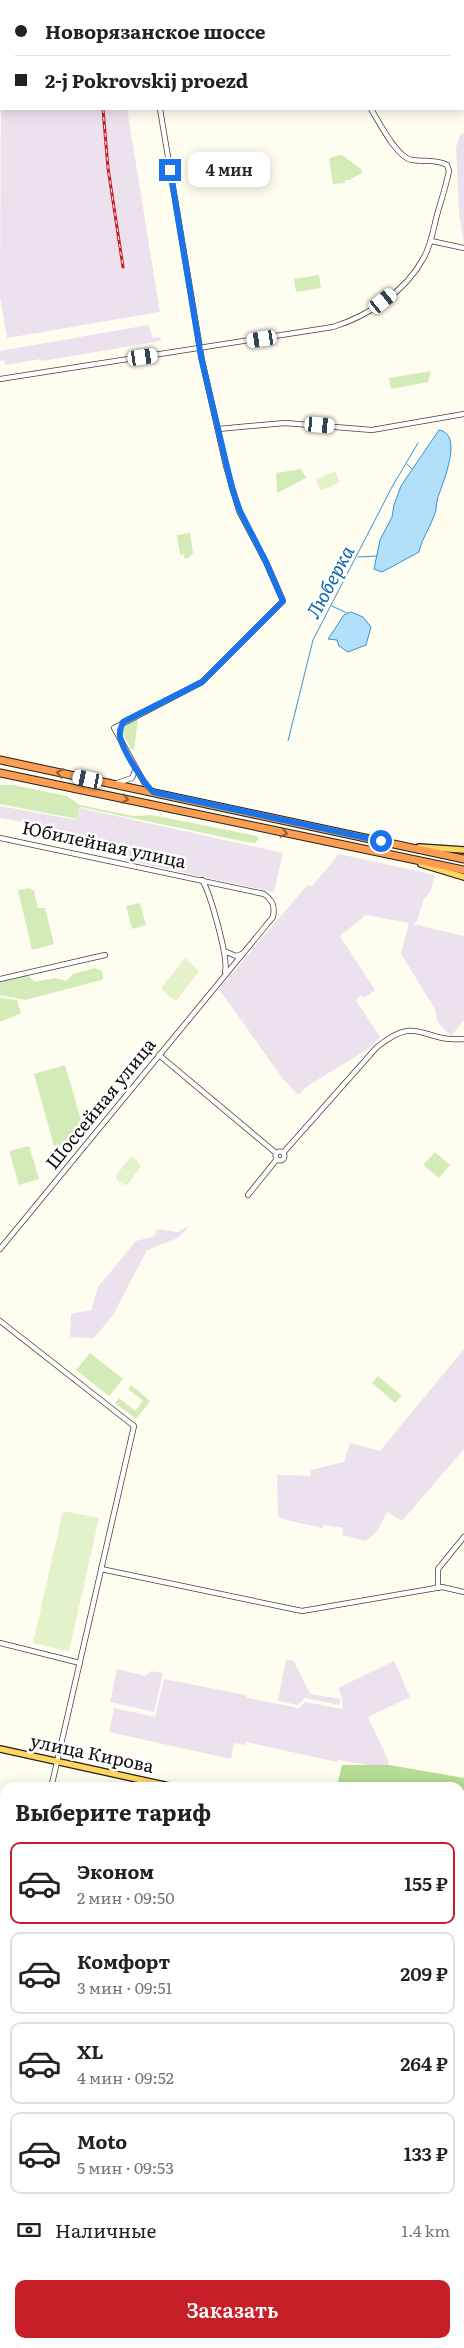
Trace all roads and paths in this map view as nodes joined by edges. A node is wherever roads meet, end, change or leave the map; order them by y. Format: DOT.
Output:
graph roads {
  1 [pos="160,110"];
  2 [pos="372,110"];
  3 [pos="431,241"];
  4 [pos="464,248"];
  5 [pos="200,348"];
  6 [pos="0,379"];
  7 [pos="464,414"];
  8 [pos="218,429"];
  9 [pos="123,722"];
  10 [pos="122,742"];
  11 [pos="0,760"];
  12 [pos="136,767"];
  13 [pos="0,773"];
  14 [pos="107,783"];
  15 [pos="159,794"];
  16 [pos="0,838"];
  17 [pos="405,846"];
  18 [pos="464,850"];
  19 [pos="407,859"];
  20 [pos="464,859"];
  21 [pos="464,870"];
  22 [pos="464,877"];
  23 [pos="202,880"];
  24 [pos="214,883"];
  25 [pos="208,890"];
  26 [pos="224,951"];
  27 [pos="244,953"];
  28 [pos="105,955"];
  29 [pos="224,976"];
  30 [pos="0,979"];
  31 [pos="464,1039"];
  32 [pos="159,1055"];
  33 [pos="276,1153"];
  34 [pos="283,1153"];
  35 [pos="277,1159"];
  36 [pos="248,1195"];
  37 [pos="0,1249"];
  38 [pos="0,1321"];
  39 [pos="464,1538"];
  40 [pos="101,1569"];
  41 [pos="438,1588"];
  42 [pos="464,1592"];
  43 [pos="0,1643"];
  44 [pos="80,1663"];
  45 [pos="0,1749"];
  46 [pos="58,1760"];
  47 [pos="52,1782"];
  48 [pos="152,1782"];
  1 -- 5 [label="street"];
  2 -- 3 [label="street"];
  3 -- 4 [label="street"];
  3 -- 5 [label="street"];
  5 -- 6 [label="street"];
  5 -- 8 [label="street"];
  7 -- 8 [label="street"];
  8 -- 9 [label="street"];
  9 -- 10 [label="street"];
  9 -- 10 [label="street"];
  10 -- 12 [label="street"];
  14 -- 11 [label="highway, one-way"];
  12 -- 14 [label="street"];
  12 -- 15 [label="street"];
  13 -- 19 [label="highway, one-way"];
  14 -- 15 [label="highway"];
  15 -- 17 [label="highway"];
  16 -- 23 [label="street, Юбилейная улица"];
  17 -- 18 [label="main road"];
  17 -- 20 [label="highway"];
  19 -- 21 [label="highway"];
  19 -- 22 [label="main road"];
  23 -- 24 [label="street, Юбилейная улица"];
  23 -- 25 [label="street, Юбилейная улица"];
  24 -- 25 [label="street"];
  24 -- 27 [label="street, Юбилейная улица"];
  25 -- 26 [label="street, Юбилейная улица"];
  26 -- 27 [label="street"];
  26 -- 29 [label="street"];
  27 -- 29 [label="street, Шоссейная улица"];
  28 -- 30 [label="street"];
  29 -- 32 [label="street, Шоссейная улица"];
  31 -- 34 [label="street"];
  32 -- 33 [label="street"];
  32 -- 37 [label="street, Шоссейная улица"];
  33 -- 34 [label="street"];
  33 -- 35 [label="street"];
  34 -- 35 [label="street"];
  35 -- 36 [label="street"];
  38 -- 40 [label="street"];
  39 -- 41 [label="street"];
  40 -- 41 [label="street"];
  40 -- 44 [label="street"];
  41 -- 42 [label="street"];
  43 -- 44 [label="street"];
  44 -- 46 [label="street"];
  45 -- 46 [label="main road, улица Кирова"];
  46 -- 47 [label="street"];
  46 -- 48 [label="main road, улица Кирова"];
}
